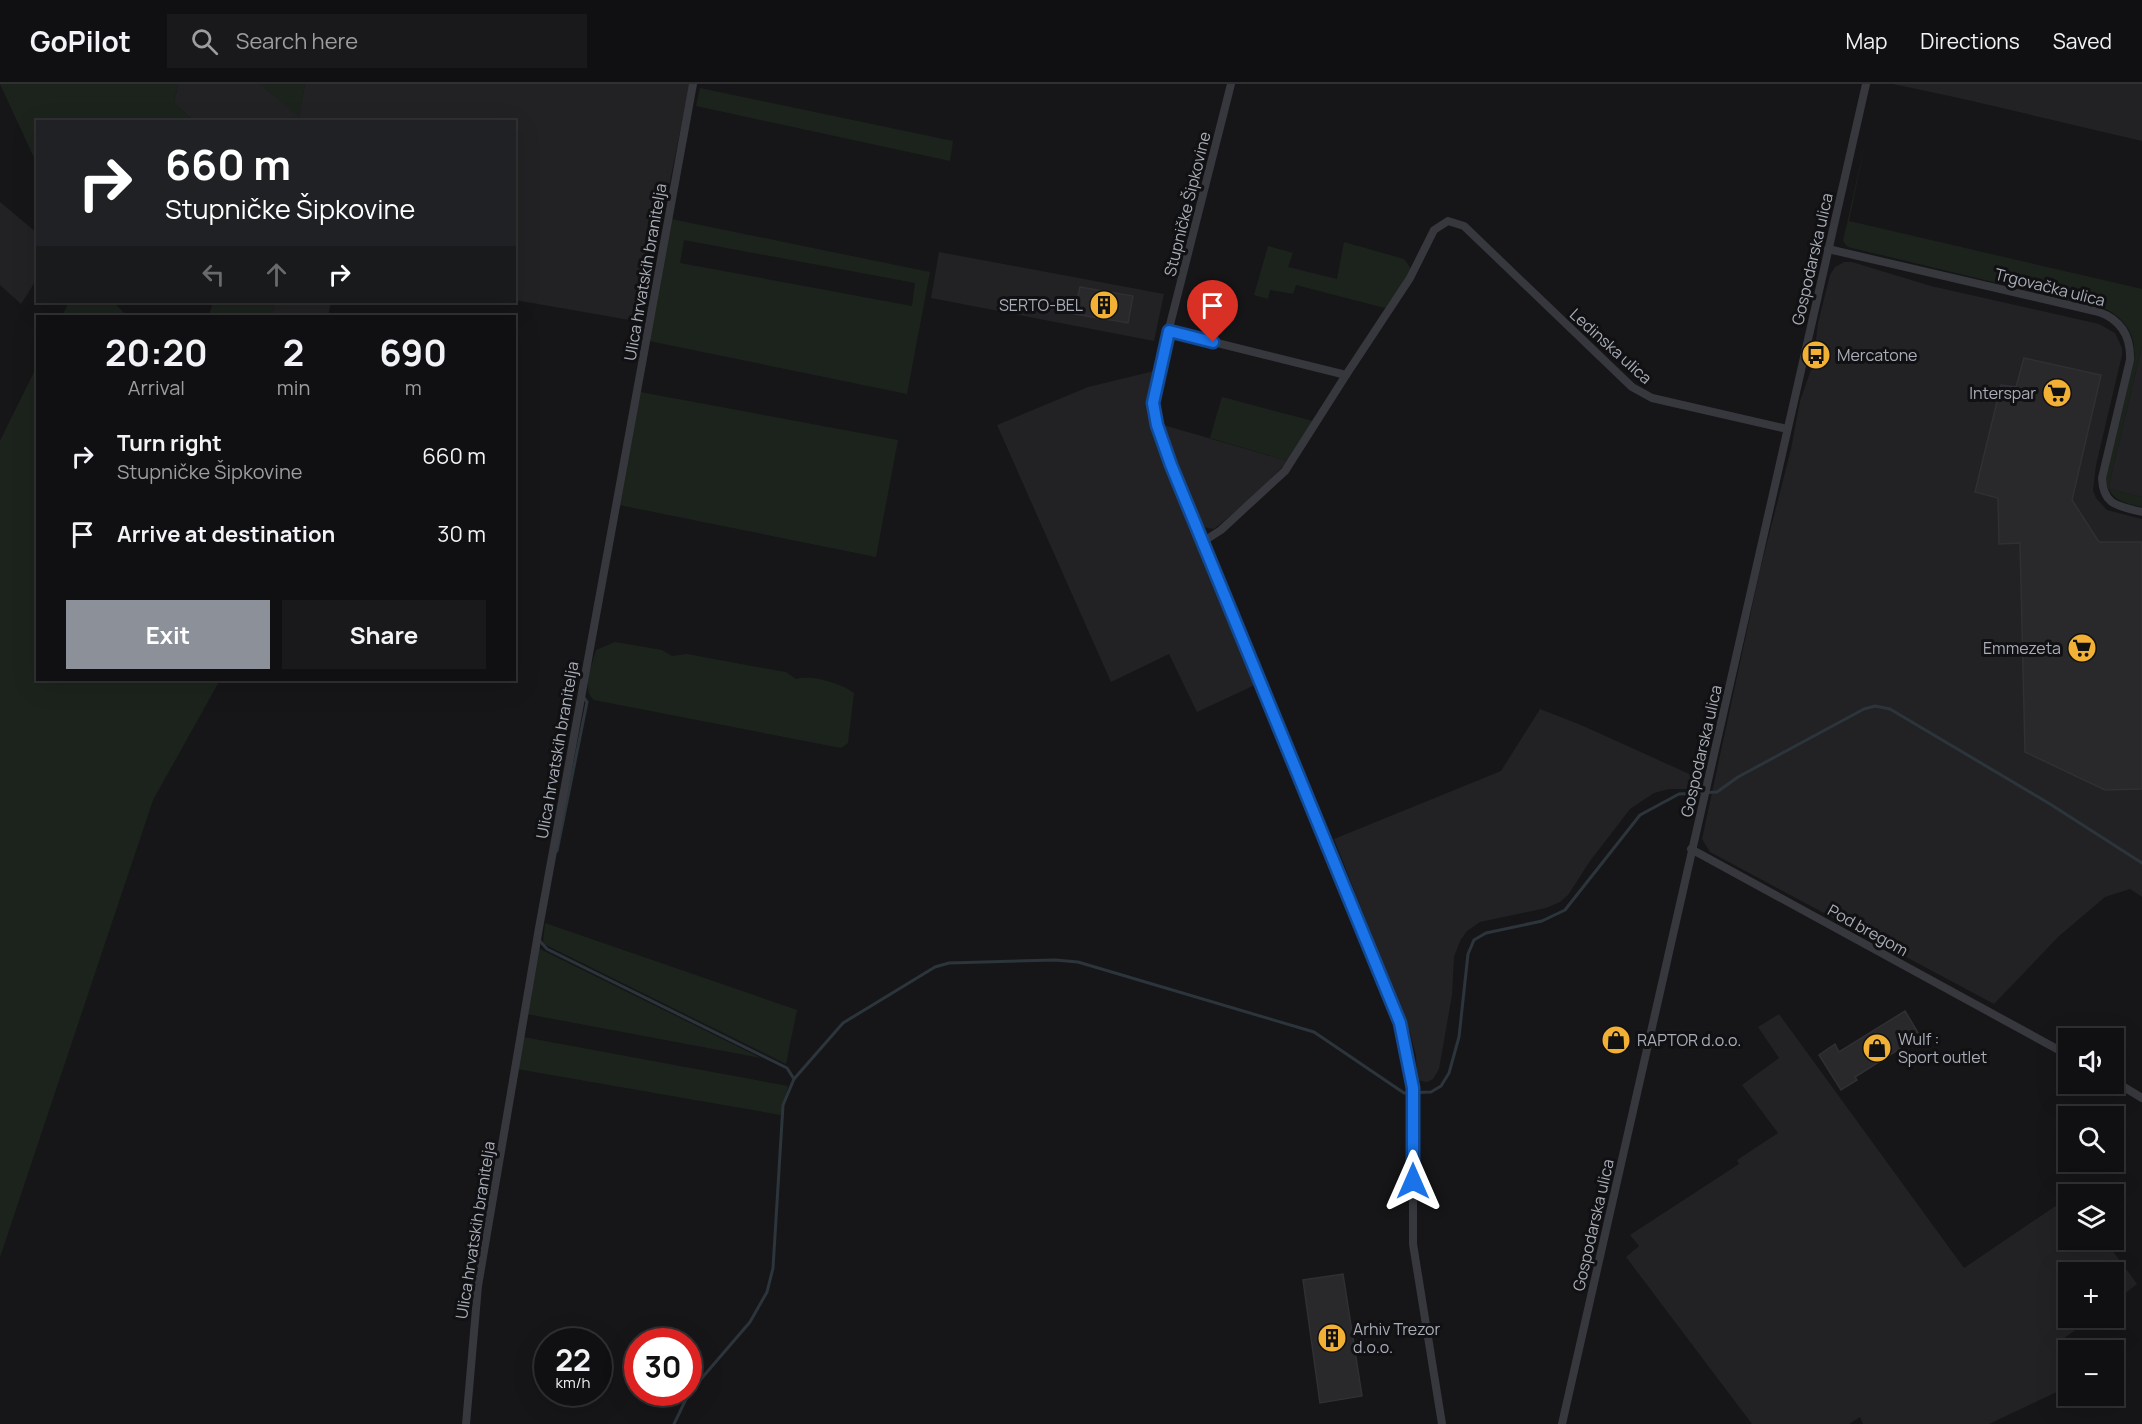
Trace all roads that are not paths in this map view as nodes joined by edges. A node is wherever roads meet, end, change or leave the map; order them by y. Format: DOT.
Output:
graph roads {
  1 [pos="693,84"];
  2 [pos="1231,84"];
  3 [pos="1866,84"];
  4 [pos="1828,249"];
  5 [pos="1169,331"];
  6 [pos="1346,375"];
  7 [pos="1787,429"];
  8 [pos="2142,512"];
  9 [pos="1204,541"];
  10 [pos="1691,849"];
  11 [pos="2058,1049"];
  12 [pos="2124,1087"];
  13 [pos="2142,1098"];
  14 [pos="466,1424"];
  15 [pos="1442,1424"];
  16 [pos="1562,1424"];
  1 -- 14 [label="street, Ulica hrvatskih branitelja"];
  2 -- 5 [label="street, Stupničke Šipkovine"];
  3 -- 4 [label="street, Gospodarska ulica"];
  4 -- 7 [label="street, Gospodarska ulica"];
  4 -- 8 [label="street, Trgovačka ulica"];
  5 -- 6 [label="street"];
  5 -- 9 [label="street, Stupničke Šipkovine"];
  6 -- 7 [label="street, Ledinska ulica"];
  6 -- 9 [label="street"];
  7 -- 10 [label="street, Gospodarska ulica"];
  9 -- 15 [label="street, Stupničke Šipkovine"];
  10 -- 11 [label="street, Pod bregom"];
  10 -- 16 [label="street, Gospodarska ulica"];
  12 -- 13 [label="street"];
}
